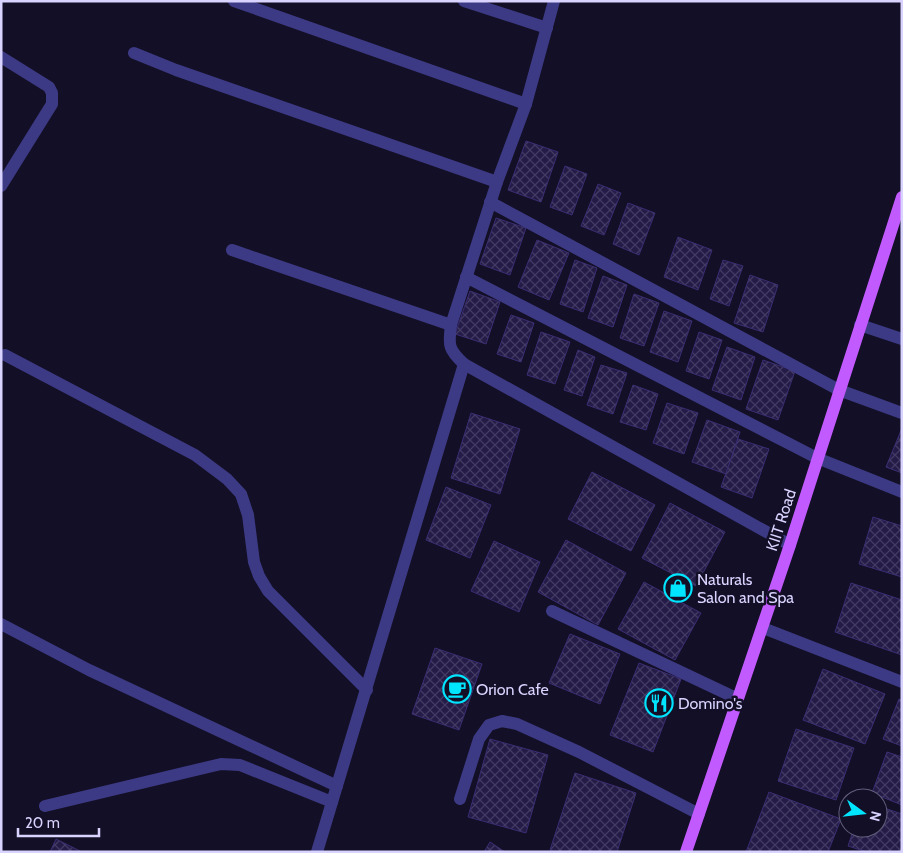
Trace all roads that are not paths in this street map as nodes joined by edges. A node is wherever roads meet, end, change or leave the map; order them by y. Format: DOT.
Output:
graph roads {
  1 [pos="234,1"];
  2 [pos="464,1"];
  3 [pos="554,1"];
  4 [pos="547,28"];
  5 [pos="134,53"];
  6 [pos="1,57"];
  7 [pos="526,104"];
  8 [pos="497,182"];
  9 [pos="1,186"];
  10 [pos="902,197"];
  11 [pos="490,202"];
  12 [pos="232,250"];
  13 [pos="466,277"];
  14 [pos="451,325"];
  15 [pos="860,325"];
  16 [pos="902,339"];
  17 [pos="6,356"];
  18 [pos="464,364"];
  19 [pos="839,390"];
  20 [pos="902,413"];
  21 [pos="817,458"];
  22 [pos="902,492"];
  23 [pos="790,545"];
  24 [pos="552,611"];
  25 [pos="1,624"];
  26 [pos="762,628"];
  27 [pos="902,682"];
  28 [pos="366,690"];
  29 [pos="738,699"];
  30 [pos="337,786"];
  31 [pos="460,799"];
  32 [pos="332,802"];
  33 [pos="45,806"];
  34 [pos="699,814"];
  35 [pos="318,852"];
  36 [pos="686,852"];
  1 -- 7 [label="street"];
  2 -- 4 [label="street"];
  3 -- 4 [label="street"];
  4 -- 7 [label="street"];
  5 -- 8 [label="street"];
  6 -- 9 [label="street"];
  7 -- 8 [label="street"];
  8 -- 11 [label="street"];
  10 -- 15 [label="main road, KIIT Road"];
  11 -- 13 [label="street"];
  11 -- 19 [label="street"];
  12 -- 14 [label="street"];
  13 -- 14 [label="street"];
  13 -- 21 [label="street"];
  14 -- 18 [label="street"];
  15 -- 16 [label="street"];
  15 -- 19 [label="main road, KIIT Road"];
  17 -- 28 [label="street"];
  18 -- 23 [label="street"];
  18 -- 28 [label="street"];
  19 -- 20 [label="street"];
  19 -- 21 [label="main road, KIIT Road"];
  21 -- 22 [label="street"];
  21 -- 23 [label="main road, KIIT Road"];
  23 -- 26 [label="main road, KIIT Road"];
  24 -- 29 [label="street"];
  25 -- 30 [label="street"];
  26 -- 27 [label="street"];
  26 -- 29 [label="main road, KIIT Road"];
  28 -- 30 [label="street"];
  29 -- 34 [label="main road, KIIT Road"];
  30 -- 32 [label="street"];
  31 -- 34 [label="street"];
  32 -- 33 [label="street"];
  32 -- 35 [label="street"];
  34 -- 36 [label="main road, KIIT Road"];
}
